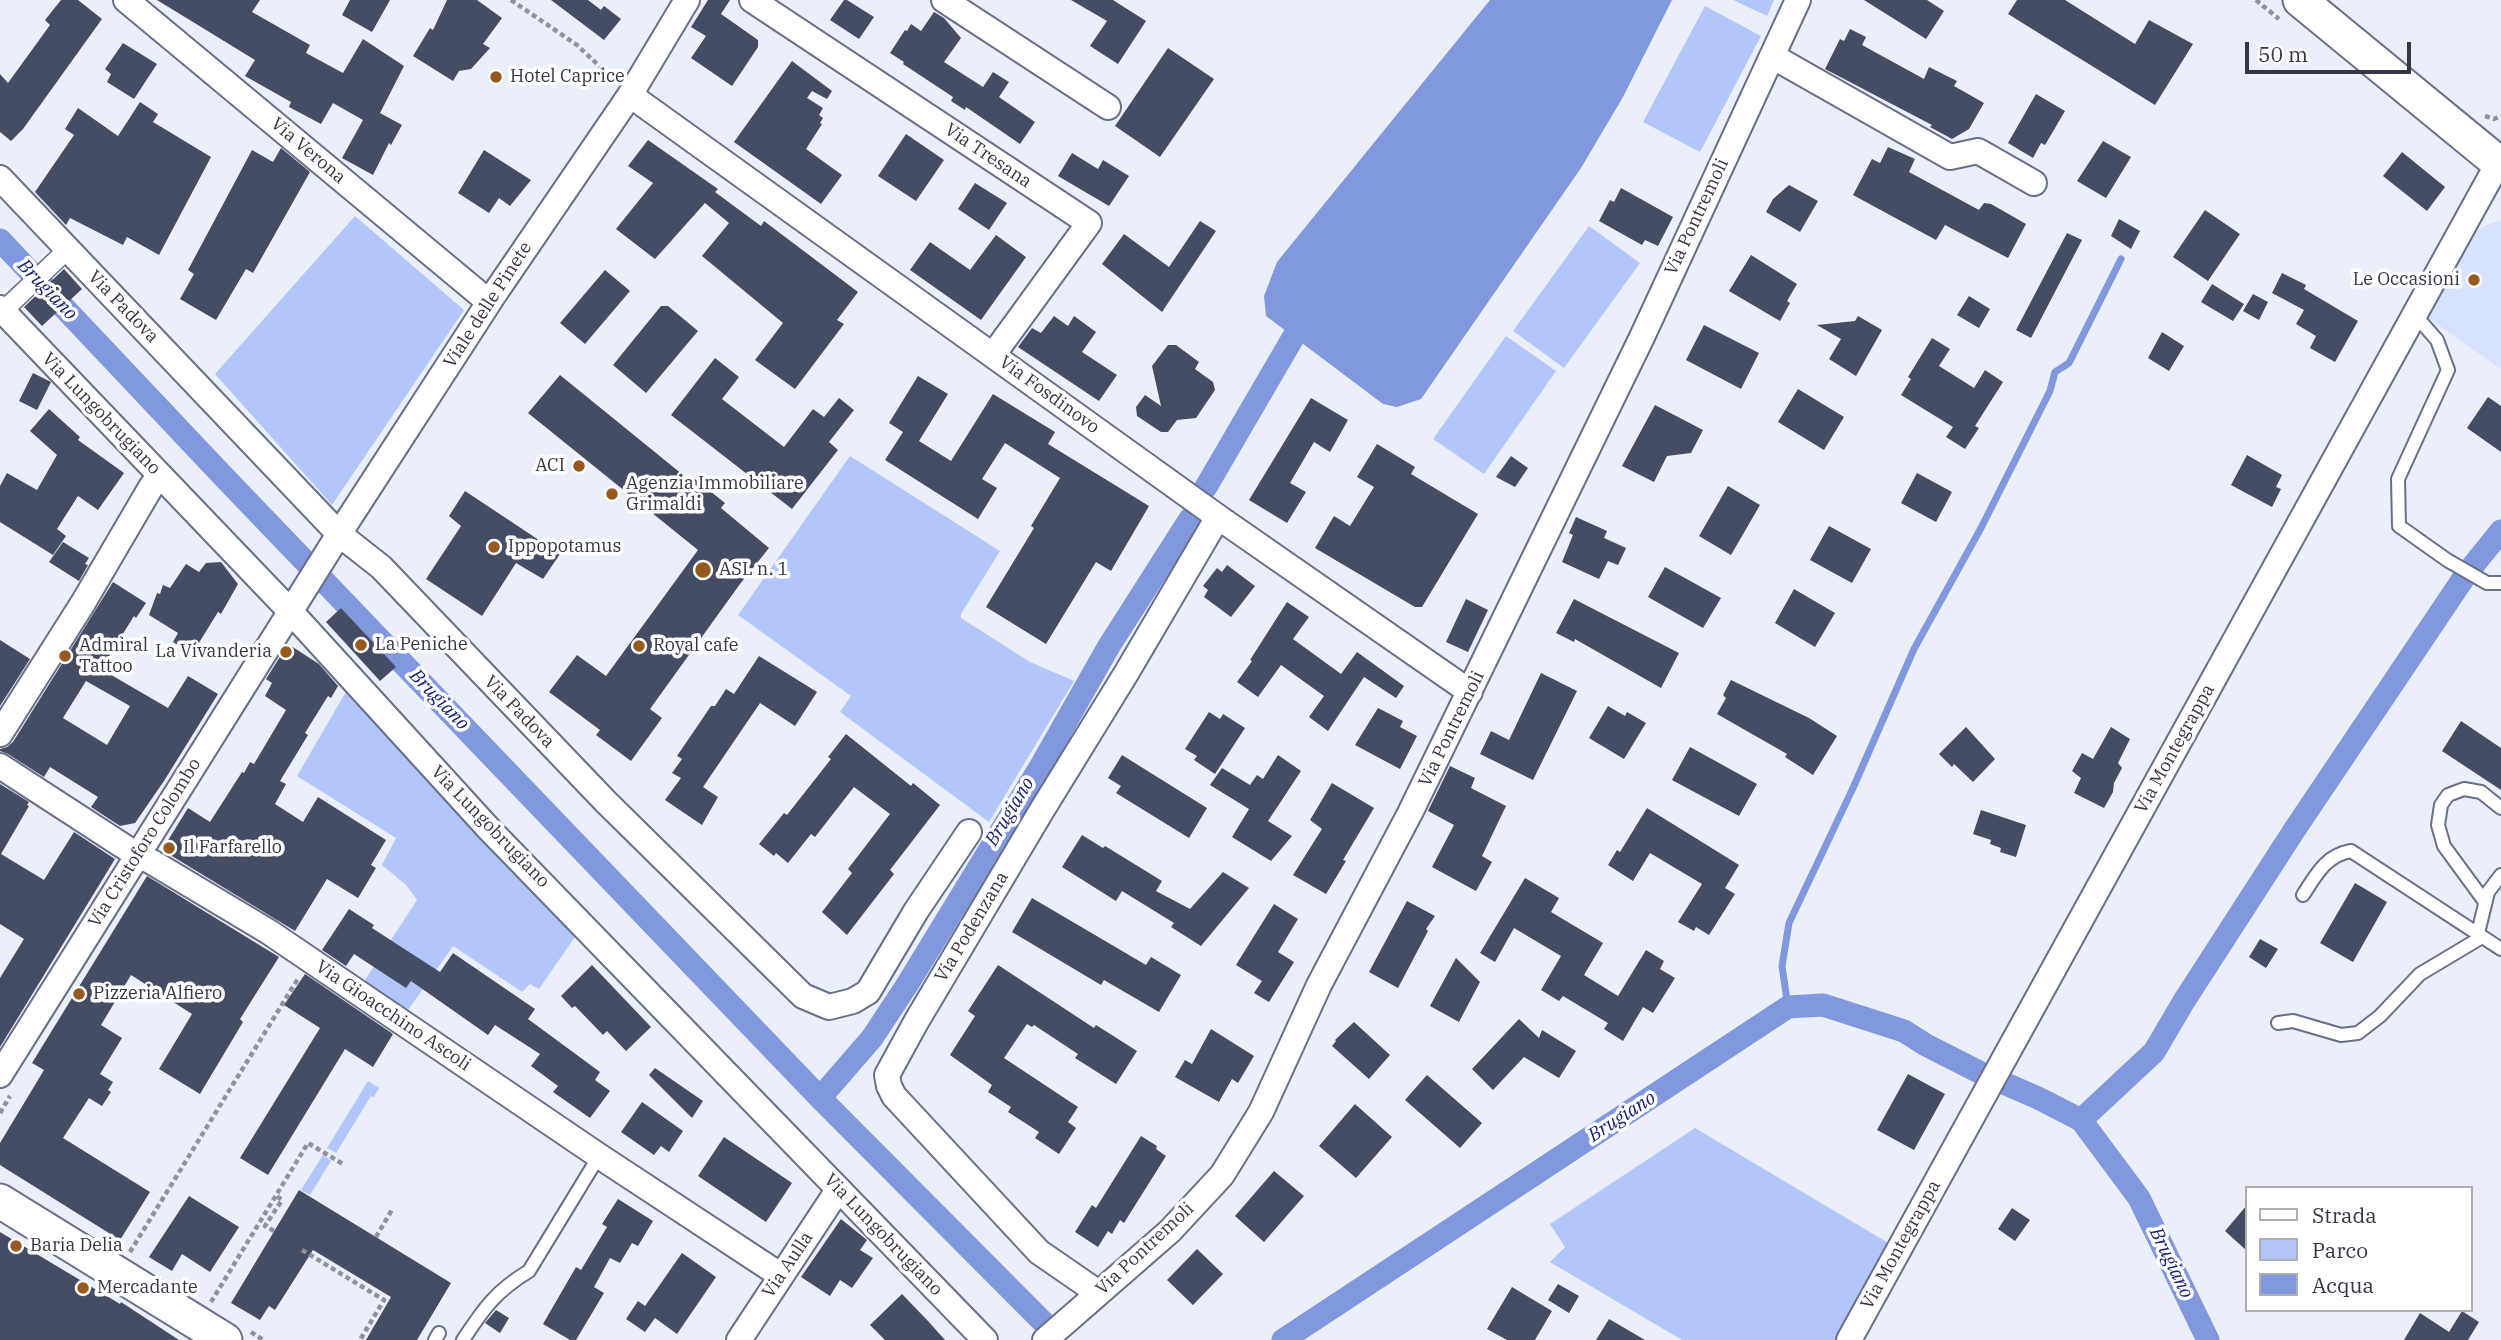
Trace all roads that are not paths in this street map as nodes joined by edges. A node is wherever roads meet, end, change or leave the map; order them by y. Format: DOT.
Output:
graph roads {
  1 [pos="126,0"];
  2 [pos="687,0"];
  3 [pos="752,0"];
  4 [pos="944,0"];
  5 [pos="1798,0"];
  6 [pos="2291,11"];
  7 [pos="1772,56"];
  8 [pos="630,94"];
  9 [pos="1108,107"];
  10 [pos="2500,162"];
  11 [pos="0,178"];
  12 [pos="2034,183"];
  13 [pos="63,253"];
  14 [pos="489,302"];
  15 [pos="5,307"];
  16 [pos="2415,315"];
  17 [pos="993,355"];
  18 [pos="159,476"];
  19 [pos="1217,517"];
  20 [pos="337,536"];
  21 [pos="2501,583"];
  22 [pos="294,607"];
  23 [pos="1470,692"];
  24 [pos="0,734"];
  25 [pos="0,766"];
  26 [pos="2501,808"];
  27 [pos="969,832"];
  28 [pos="137,855"];
  29 [pos="2501,875"];
  30 [pos="2303,895"];
  31 [pos="2485,902"];
  32 [pos="2480,935"];
  33 [pos="2501,949"];
  34 [pos="2278,1023"];
  35 [pos="0,1075"];
  36 [pos="599,1156"];
  37 [pos="838,1190"];
  38 [pos="0,1201"];
  39 [pos="780,1275"];
  40 [pos="1097,1292"];
  41 [pos="225,1340"];
  42 [pos="463,1340"];
  43 [pos="739,1340"];
  44 [pos="985,1340"];
  45 [pos="1045,1340"];
  46 [pos="1849,1340"];
  1 -- 14 [label="street, Via Verona"];
  2 -- 8 [label="street, Viale delle Pinete"];
  3 -- 17 [label="street, Via Tresana"];
  4 -- 9 [label="street"];
  5 -- 7 [label="street, Via Pontremoli"];
  6 -- 10 [label="main road"];
  7 -- 12 [label="street"];
  7 -- 23 [label="street, Via Pontremoli"];
  8 -- 14 [label="street, Viale delle Pinete"];
  8 -- 17 [label="street, Via Fosdinovo"];
  10 -- 16 [label="street, Via Montegrappa"];
  11 -- 13 [label="street, Via Padova"];
  13 -- 15 [label="street"];
  13 -- 20 [label="street, Via Padova"];
  14 -- 20 [label="street, Viale delle Pinete"];
  15 -- 18 [label="street, Via Lungobrugiano"];
  16 -- 21 [label="lane"];
  16 -- 46 [label="street, Via Montegrappa"];
  17 -- 19 [label="street, Via Fosdinovo"];
  18 -- 22 [label="street, Via Lungobrugiano"];
  18 -- 24 [label="street"];
  19 -- 23 [label="street, Via Fosdinovo"];
  19 -- 40 [label="street, Via Podenzana"];
  20 -- 22 [label="street, Viale delle Pinete"];
  20 -- 27 [label="street, Via Padova"];
  22 -- 28 [label="street, Via Cristoforo Colombo"];
  22 -- 37 [label="street, Via Lungobrugiano"];
  23 -- 40 [label="street, Via Pontremoli"];
  25 -- 28 [label="street, Via Gioacchino Ascoli"];
  26 -- 31 [label="lane"];
  28 -- 35 [label="street, Via Cristoforo Colombo"];
  28 -- 36 [label="street, Via Gioacchino Ascoli"];
  29 -- 31 [label="lane"];
  30 -- 32 [label="lane"];
  31 -- 32 [label="lane"];
  32 -- 33 [label="lane"];
  32 -- 34 [label="lane"];
  36 -- 39 [label="street, Via Gioacchino Ascoli"];
  36 -- 42 [label="lane"];
  37 -- 39 [label="street, Via Aulla"];
  37 -- 44 [label="street, Via Lungobrugiano"];
  38 -- 41 [label="main road"];
  39 -- 43 [label="street, Via Aulla"];
  40 -- 45 [label="street, Via Pontremoli"];
}
